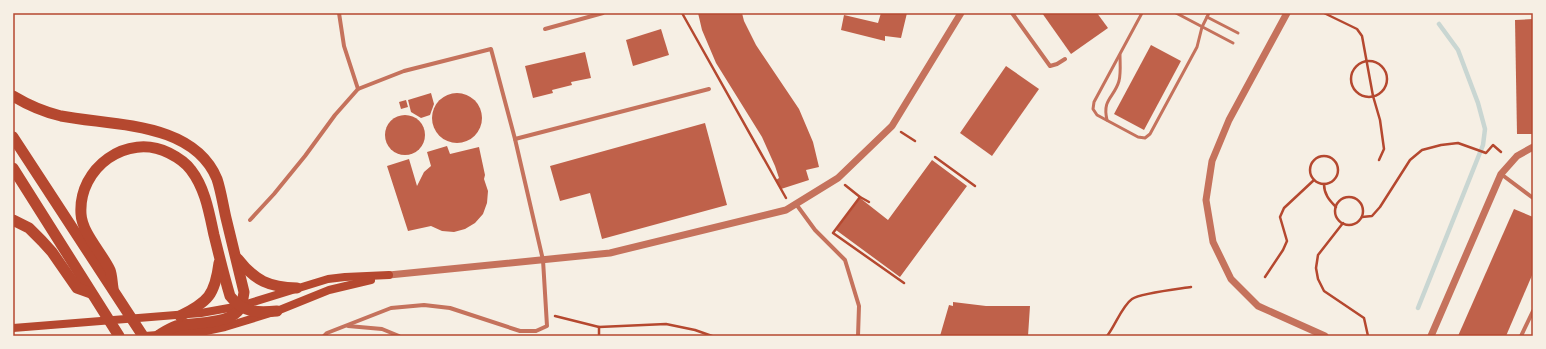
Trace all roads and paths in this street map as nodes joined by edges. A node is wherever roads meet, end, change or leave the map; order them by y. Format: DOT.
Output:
graph roads {
  1 [pos="339,13"];
  2 [pos="603,13"];
  3 [pos="682,13"];
  4 [pos="961,13"];
  5 [pos="1012,13"];
  6 [pos="1142,13"];
  7 [pos="1176,13"];
  8 [pos="1209,13"];
  9 [pos="1287,13"];
  10 [pos="1324,13"];
  11 [pos="1207,17"];
  12 [pos="1202,27"];
  13 [pos="545,29"];
  14 [pos="1238,33"];
  15 [pos="1233,43"];
  16 [pos="1120,53"];
  17 [pos="1065,59"];
  18 [pos="1366,61"];
  19 [pos="358,89"];
  20 [pos="708,89"];
  21 [pos="13,96"];
  22 [pos="1373,96"];
  23 [pos="1107,120"];
  24 [pos="892,126"];
  25 [pos="13,137"];
  26 [pos="515,139"];
  27 [pos="915,141"];
  28 [pos="1532,148"];
  29 [pos="1501,152"];
  30 [pos="935,156"];
  31 [pos="1379,160"];
  32 [pos="13,168"];
  33 [pos="1501,174"];
  34 [pos="838,178"];
  35 [pos="1314,180"];
  36 [pos="1324,184"];
  37 [pos="975,186"];
  38 [pos="860,197"];
  39 [pos="1533,198"];
  40 [pos="869,202"];
  41 [pos="794,206"];
  42 [pos="1336,207"];
  43 [pos="1362,217"];
  44 [pos="13,220"];
  45 [pos="250,220"];
  46 [pos="1343,223"];
  47 [pos="235,256"];
  48 [pos="220,259"];
  49 [pos="543,260"];
  50 [pos="389,276"];
  51 [pos="1265,277"];
  52 [pos="904,284"];
  53 [pos="1191,287"];
  54 [pos="113,288"];
  55 [pos="297,288"];
  56 [pos="91,293"];
  57 [pos="240,306"];
  58 [pos="277,311"];
  59 [pos="1533,311"];
  60 [pos="547,314"];
  61 [pos="180,316"];
  62 [pos="346,326"];
  63 [pos="599,327"];
  64 [pos="13,328"];
  65 [pos="159,335"];
  66 [pos="119,336"];
  67 [pos="144,336"];
  68 [pos="324,336"];
  69 [pos="399,336"];
  70 [pos="599,336"];
  71 [pos="712,336"];
  72 [pos="858,336"];
  73 [pos="1107,336"];
  74 [pos="1325,336"];
  75 [pos="1368,336"];
  76 [pos="1431,336"];
  77 [pos="1522,336"];
  1 -- 19 [label="street"];
  2 -- 13 [label="street"];
  3 -- 41 [label="path"];
  4 -- 24 [label="street"];
  5 -- 17 [label="street"];
  6 -- 16 [label="lane"];
  7 -- 12 [label="lane"];
  8 -- 11 [label="lane"];
  9 -- 74 [label="street"];
  10 -- 18 [label="path"];
  11 -- 12 [label="lane"];
  11 -- 14 [label="lane"];
  12 -- 15 [label="lane"];
  12 -- 23 [label="lane"];
  16 -- 23 [label="lane"];
  16 -- 23 [label="lane"];
  18 -- 22 [label="path"];
  18 -- 22 [label="path"];
  18 -- 22 [label="path"];
  19 -- 26 [label="street"];
  19 -- 45 [label="street"];
  20 -- 26 [label="street"];
  21 -- 47 [label="highway"];
  22 -- 31 [label="path"];
  24 -- 27 [label="path"];
  24 -- 34 [label="street"];
  25 -- 54 [label="highway"];
  26 -- 49 [label="street"];
  28 -- 33 [label="street"];
  29 -- 43 [label="path"];
  30 -- 37 [label="path"];
  32 -- 56 [label="highway"];
  33 -- 39 [label="street"];
  33 -- 76 [label="street"];
  34 -- 38 [label="path"];
  34 -- 41 [label="street"];
  35 -- 36 [label="path"];
  35 -- 36 [label="path"];
  35 -- 51 [label="path"];
  36 -- 42 [label="path"];
  38 -- 40 [label="path"];
  38 -- 52 [label="path"];
  41 -- 49 [label="street"];
  41 -- 72 [label="street"];
  42 -- 43 [label="path"];
  42 -- 46 [label="path"];
  43 -- 46 [label="path"];
  44 -- 56 [label="highway"];
  46 -- 75 [label="path"];
  47 -- 55 [label="highway"];
  47 -- 57 [label="highway"];
  48 -- 54 [label="highway"];
  48 -- 57 [label="highway"];
  48 -- 61 [label="highway"];
  49 -- 50 [label="street"];
  49 -- 60 [label="street"];
  50 -- 55 [label="main road"];
  50 -- 58 [label="main road"];
  53 -- 73 [label="path"];
  54 -- 67 [label="highway"];
  55 -- 57 [label="main road"];
  56 -- 66 [label="highway"];
  57 -- 58 [label="highway"];
  57 -- 61 [label="main road"];
  57 -- 65 [label="highway"];
  58 -- 65 [label="main road"];
  59 -- 77 [label="street"];
  60 -- 62 [label="street"];
  60 -- 63 [label="path"];
  61 -- 64 [label="main road"];
  62 -- 68 [label="street"];
  62 -- 69 [label="street"];
  63 -- 70 [label="path"];
  63 -- 71 [label="path"];
  65 -- 67 [label="main road"];
}
